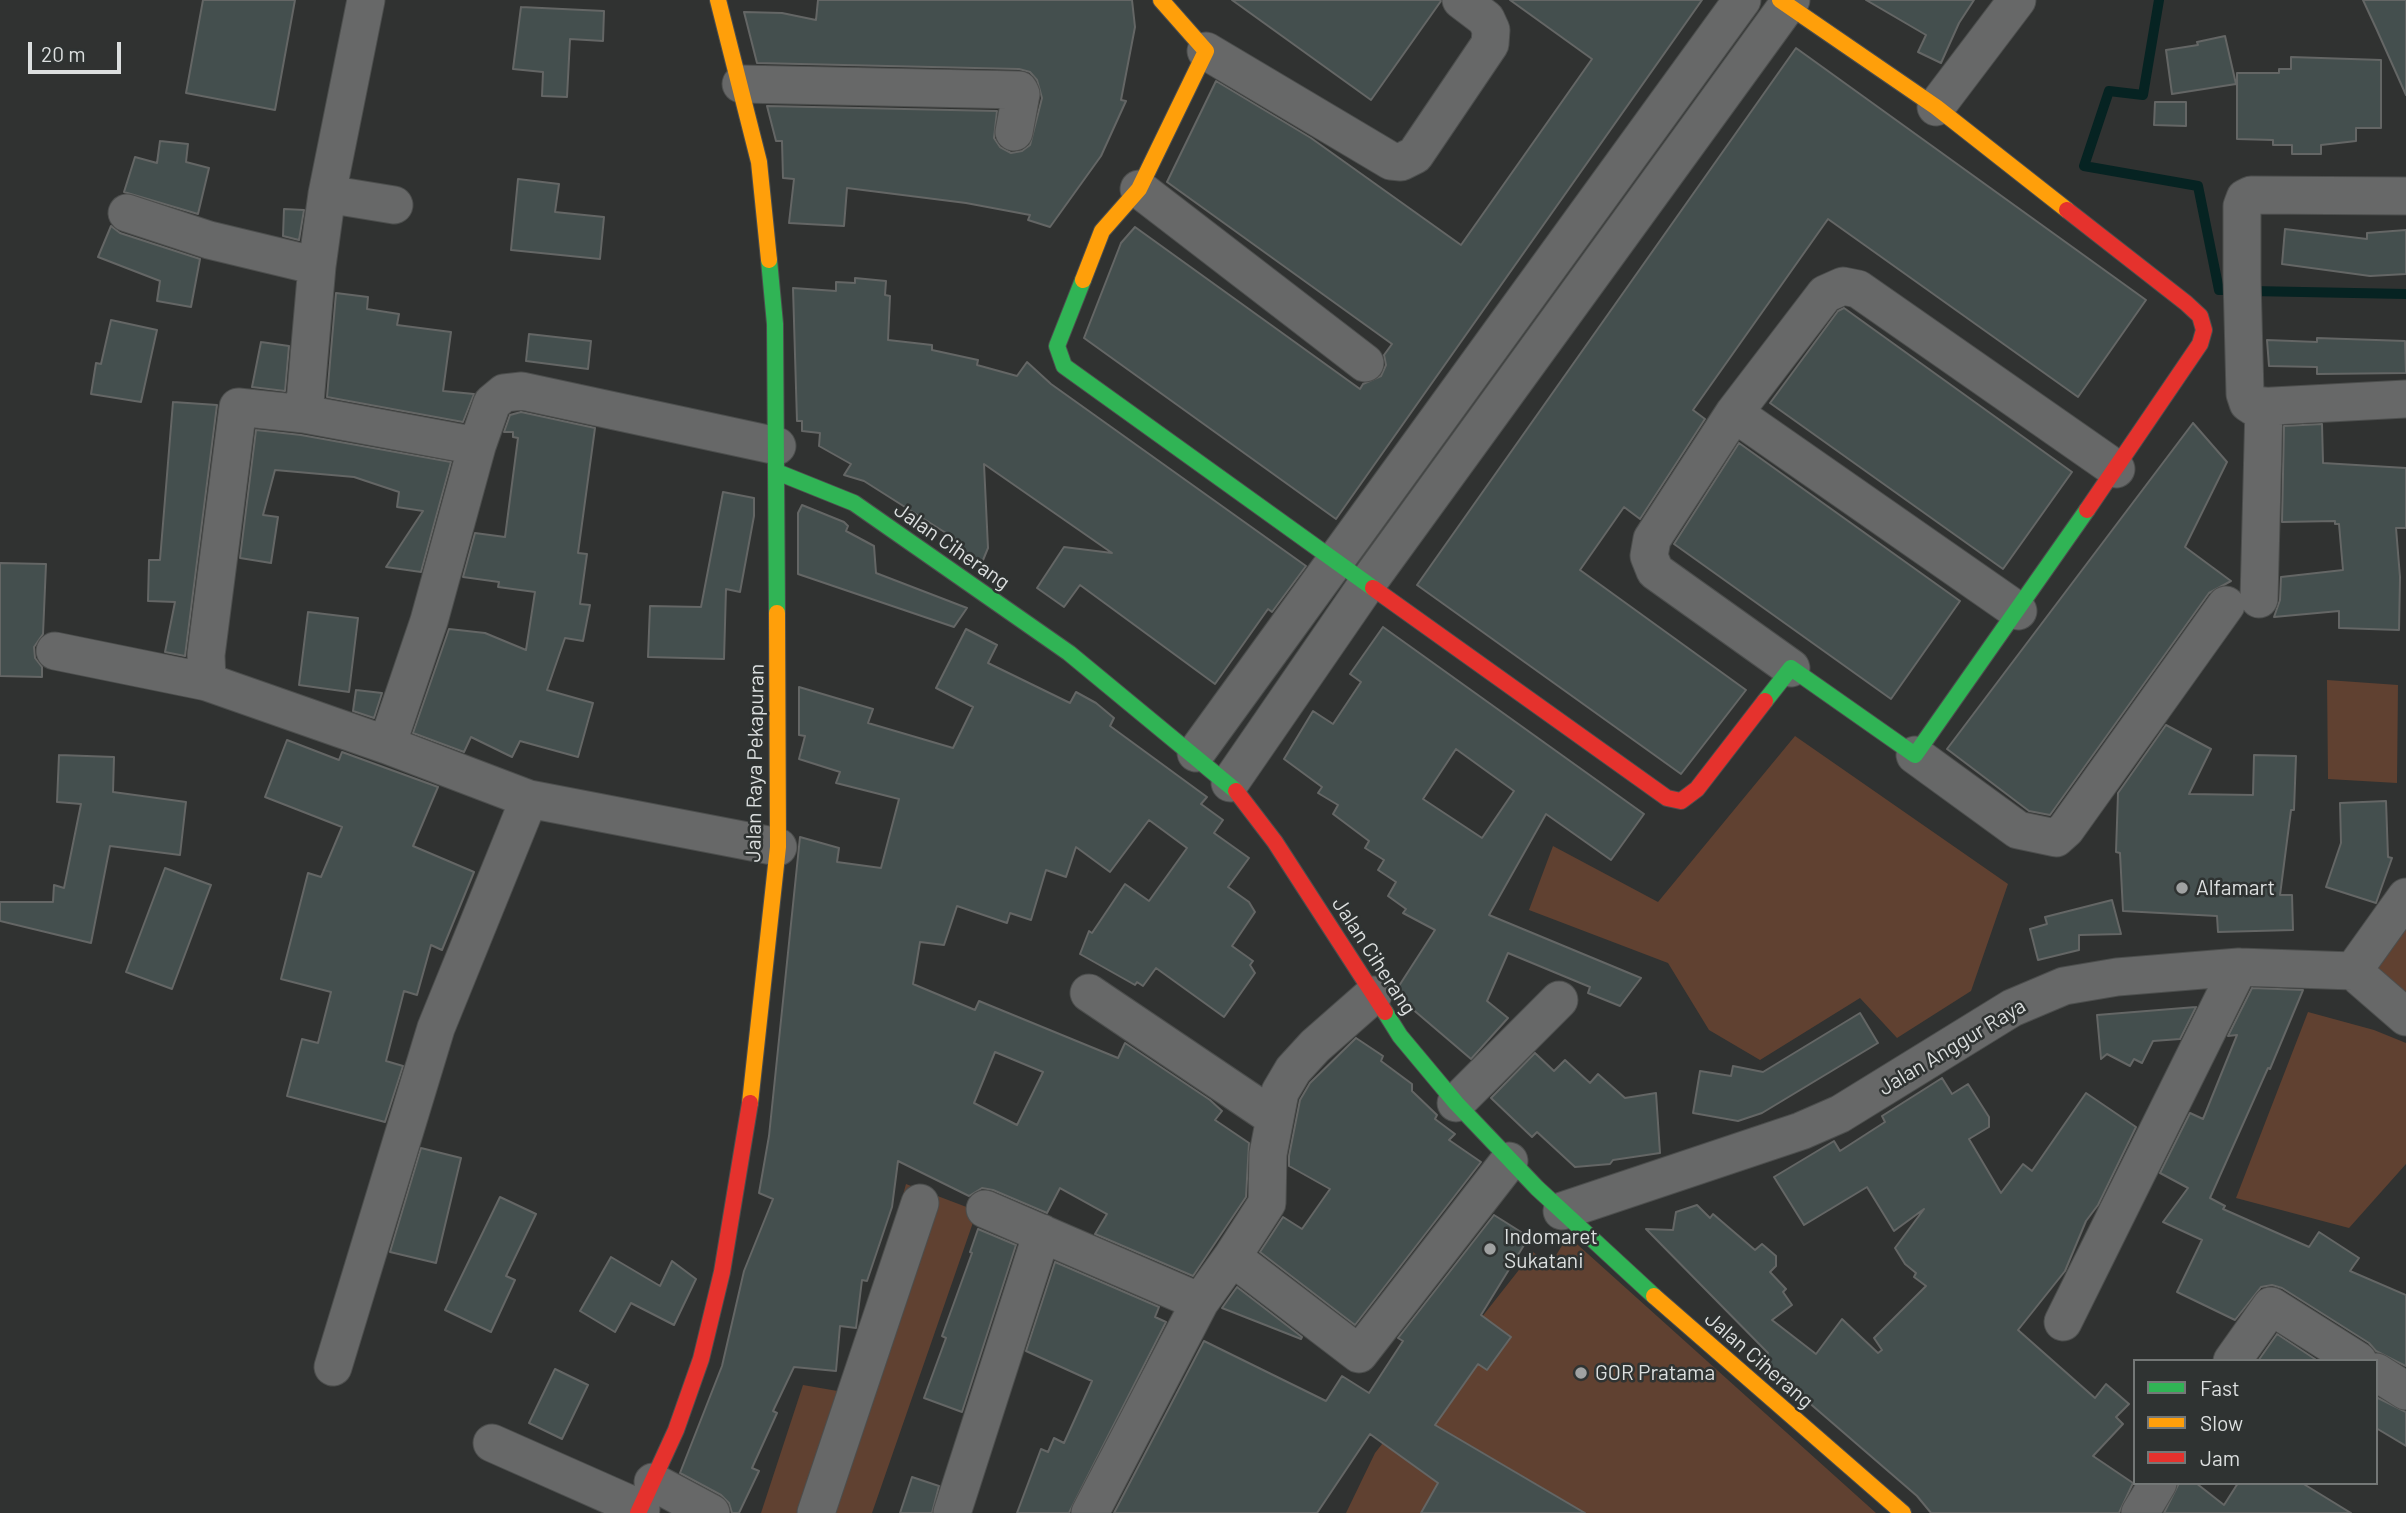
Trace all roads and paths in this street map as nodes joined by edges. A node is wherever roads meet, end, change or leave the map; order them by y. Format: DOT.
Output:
graph roads {
  1 [pos="366,0"];
  2 [pos="718,0"];
  3 [pos="1161,0"];
  4 [pos="1461,0"];
  5 [pos="1742,0"];
  6 [pos="2017,0"];
  7 [pos="1786,2"];
  8 [pos="1206,51"];
  9 [pos="741,84"];
  10 [pos="1936,107"];
  11 [pos="1014,132"];
  12 [pos="1139,189"];
  13 [pos="327,194"];
  14 [pos="2406,196"];
  15 [pos="394,205"];
  16 [pos="127,213"];
  17 [pos="317,266"];
  18 [pos="1365,363"];
  19 [pos="2406,399"];
  20 [pos="2264,406"];
  21 [pos="1734,413"];
  22 [pos="304,414"];
  23 [pos="477,446"];
  24 [pos="776,459"];
  25 [pos="2116,469"];
  26 [pos="1335,560"];
  27 [pos="1367,584"];
  28 [pos="2018,611"];
  29 [pos="55,650"];
  30 [pos="1791,668"];
  31 [pos="207,682"];
  32 [pos="387,745"];
  33 [pos="1196,753"];
  34 [pos="1915,755"];
  35 [pos="1230,783"];
  36 [pos="529,799"];
  37 [pos="778,847"];
  38 [pos="2406,897"];
  39 [pos="2239,967"];
  40 [pos="2353,971"];
  41 [pos="1089,993"];
  42 [pos="1373,995"];
  43 [pos="1559,1000"];
  44 [pos="2406,1017"];
  45 [pos="1456,1103"];
  46 [pos="1273,1117"];
  47 [pos="1509,1161"];
  48 [pos="920,1203"];
  49 [pos="985,1209"];
  50 [pos="1562,1211"];
  51 [pos="1042,1233"];
  52 [pos="1232,1257"];
  53 [pos="1200,1302"];
  54 [pos="2063,1322"];
  55 [pos="2233,1359"];
  56 [pos="2355,1359"];
  57 [pos="333,1367"];
  58 [pos="2378,1373"];
  59 [pos="2406,1391"];
  60 [pos="492,1443"];
  61 [pos="2157,1485"];
  62 [pos="644,1502"];
  63 [pos="711,1513"];
  64 [pos="816,1513"];
  65 [pos="952,1513"];
  66 [pos="1090,1513"];
  67 [pos="1903,1513"];
  68 [pos="2140,1513"];
  1 -- 13 [label="street"];
  2 -- 9 [label="street, Jalan Raya Pekapuran"];
  3 -- 8 [label="street"];
  4 -- 8 [label="street"];
  5 -- 26 [label="street"];
  6 -- 10 [label="street"];
  7 -- 10 [label="street"];
  7 -- 27 [label="street"];
  8 -- 12 [label="street"];
  9 -- 11 [label="street"];
  9 -- 24 [label="street, Jalan Raya Pekapuran"];
  10 -- 25 [label="street"];
  12 -- 18 [label="street"];
  12 -- 26 [label="street"];
  13 -- 15 [label="street"];
  13 -- 17 [label="street"];
  14 -- 20 [label="street"];
  16 -- 17 [label="street"];
  17 -- 22 [label="street"];
  19 -- 20 [label="street"];
  20 -- 34 [label="street"];
  21 -- 25 [label="street"];
  21 -- 28 [label="street"];
  21 -- 30 [label="street"];
  22 -- 23 [label="street"];
  22 -- 31 [label="street"];
  23 -- 24 [label="street"];
  23 -- 32 [label="street"];
  24 -- 33 [label="street, Jalan Ciherang"];
  24 -- 37 [label="street, Jalan Raya Pekapuran"];
  25 -- 28 [label="street"];
  26 -- 27 [label="street"];
  26 -- 33 [label="street"];
  27 -- 30 [label="street"];
  27 -- 35 [label="street"];
  28 -- 34 [label="street"];
  29 -- 31 [label="street"];
  30 -- 34 [label="street"];
  31 -- 32 [label="street"];
  32 -- 36 [label="street"];
  33 -- 35 [label="street, Jalan Ciherang"];
  35 -- 42 [label="street, Jalan Ciherang"];
  36 -- 37 [label="street"];
  36 -- 57 [label="street"];
  37 -- 62 [label="street, Jalan Raya Pekapuran"];
  38 -- 40 [label="street"];
  39 -- 40 [label="street, Jalan Anggur Raya"];
  39 -- 50 [label="street, Jalan Anggur Raya"];
  39 -- 54 [label="street"];
  40 -- 44 [label="street"];
  41 -- 46 [label="street"];
  42 -- 45 [label="street, Jalan Ciherang"];
  42 -- 46 [label="street"];
  43 -- 45 [label="street"];
  45 -- 47 [label="street, Jalan Ciherang"];
  46 -- 52 [label="street"];
  47 -- 50 [label="street, Jalan Ciherang"];
  47 -- 52 [label="street"];
  48 -- 64 [label="street"];
  49 -- 51 [label="street"];
  50 -- 67 [label="street, Jalan Ciherang"];
  51 -- 53 [label="street"];
  51 -- 65 [label="street"];
  52 -- 53 [label="street"];
  53 -- 66 [label="street"];
  55 -- 56 [label="street"];
  58 -- 59 [label="street"];
  60 -- 62 [label="street"];
  61 -- 68 [label="street"];
  62 -- 63 [label="street"];
}
